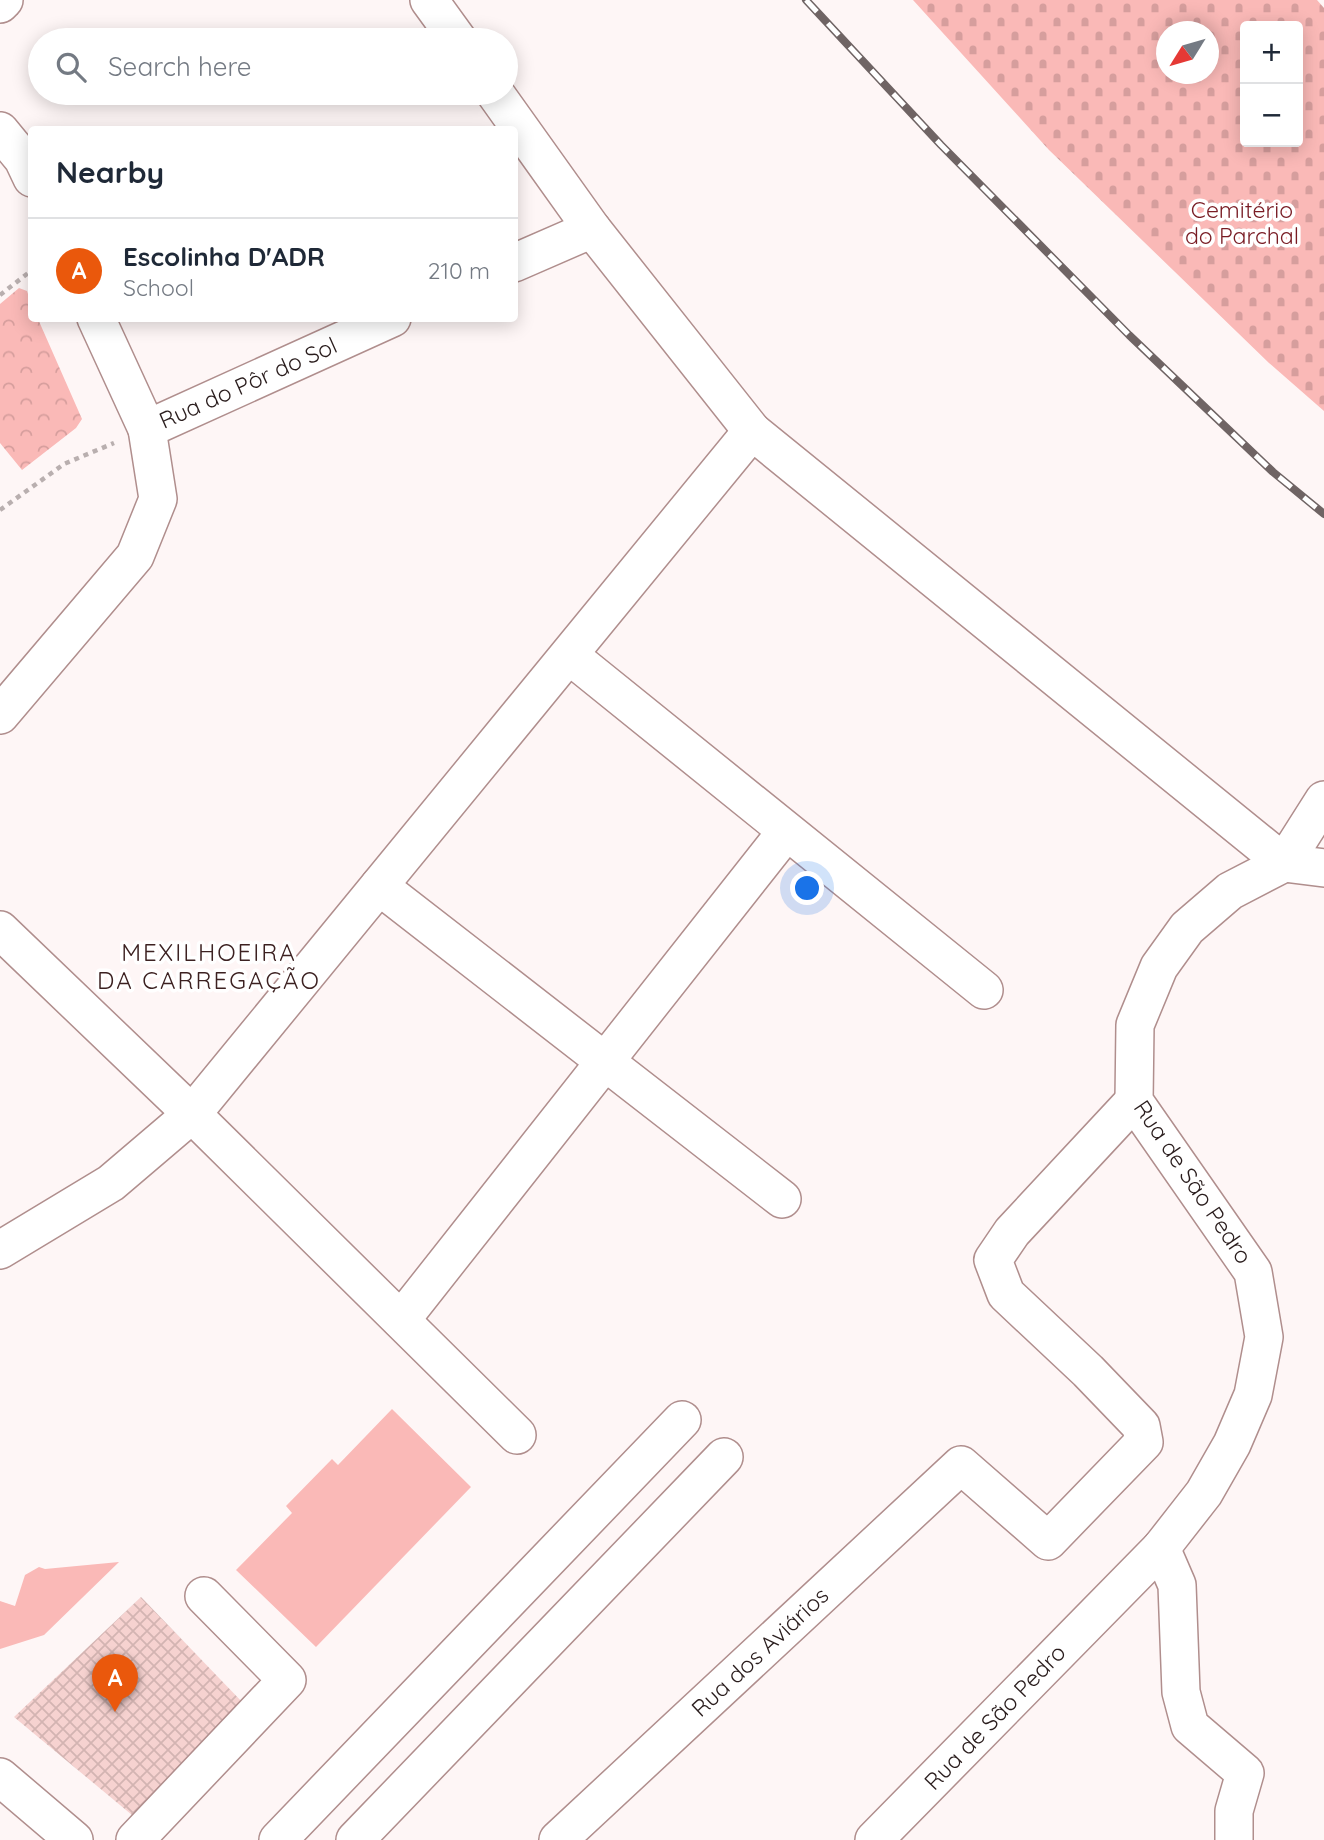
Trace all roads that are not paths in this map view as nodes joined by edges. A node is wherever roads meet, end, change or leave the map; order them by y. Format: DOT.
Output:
graph roads {
  1 [pos="429,0"];
  2 [pos="449,28"];
  3 [pos="504,105"];
  4 [pos="0,131"];
  5 [pos="28,170"];
  6 [pos="592,229"];
  7 [pos="518,261"];
  8 [pos="98,322"];
  9 [pos="383,322"];
  10 [pos="147,429"];
  11 [pos="752,431"];
  12 [pos="569,655"];
  13 [pos="0,715"];
  14 [pos="1324,800"];
  15 [pos="786,832"];
  16 [pos="1283,863"];
  17 [pos="1324,868"];
  18 [pos="379,886"];
  19 [pos="0,930"];
  20 [pos="984,990"];
  21 [pos="605,1062"];
  22 [pos="1134,1101"];
  23 [pos="192,1114"];
  24 [pos="782,1199"];
  25 [pos="0,1250"];
  26 [pos="401,1320"];
  27 [pos="682,1420"];
  28 [pos="517,1435"];
  29 [pos="724,1457"];
  30 [pos="1161,1548"];
  31 [pos="204,1595"];
  32 [pos="0,1777"];
  33 [pos="74,1840"];
  34 [pos="135,1840"];
  35 [pos="278,1840"];
  36 [pos="355,1840"];
  37 [pos="558,1840"];
  38 [pos="874,1840"];
  39 [pos="1234,1840"];
  1 -- 2 [label="street"];
  3 -- 6 [label="street"];
  4 -- 5 [label="street"];
  6 -- 7 [label="street"];
  6 -- 11 [label="street"];
  8 -- 10 [label="street"];
  9 -- 10 [label="street, Rua do Pôr do Sol"];
  10 -- 13 [label="street, Rua do Pôr do Sol"];
  11 -- 12 [label="street"];
  11 -- 16 [label="street"];
  12 -- 15 [label="street"];
  12 -- 18 [label="street"];
  14 -- 16 [label="street"];
  15 -- 20 [label="street"];
  15 -- 21 [label="street"];
  16 -- 17 [label="street"];
  16 -- 22 [label="street, Rua de São Pedro"];
  18 -- 21 [label="street"];
  18 -- 23 [label="street"];
  19 -- 23 [label="street"];
  21 -- 24 [label="street"];
  21 -- 26 [label="street"];
  22 -- 30 [label="street, Rua de São Pedro"];
  22 -- 37 [label="street, Rua dos Aviários"];
  23 -- 25 [label="street"];
  23 -- 26 [label="street"];
  26 -- 28 [label="street"];
  27 -- 35 [label="street"];
  29 -- 36 [label="street"];
  30 -- 38 [label="street, Rua de São Pedro"];
  30 -- 39 [label="street"];
  31 -- 34 [label="street"];
  32 -- 33 [label="street"];
}
